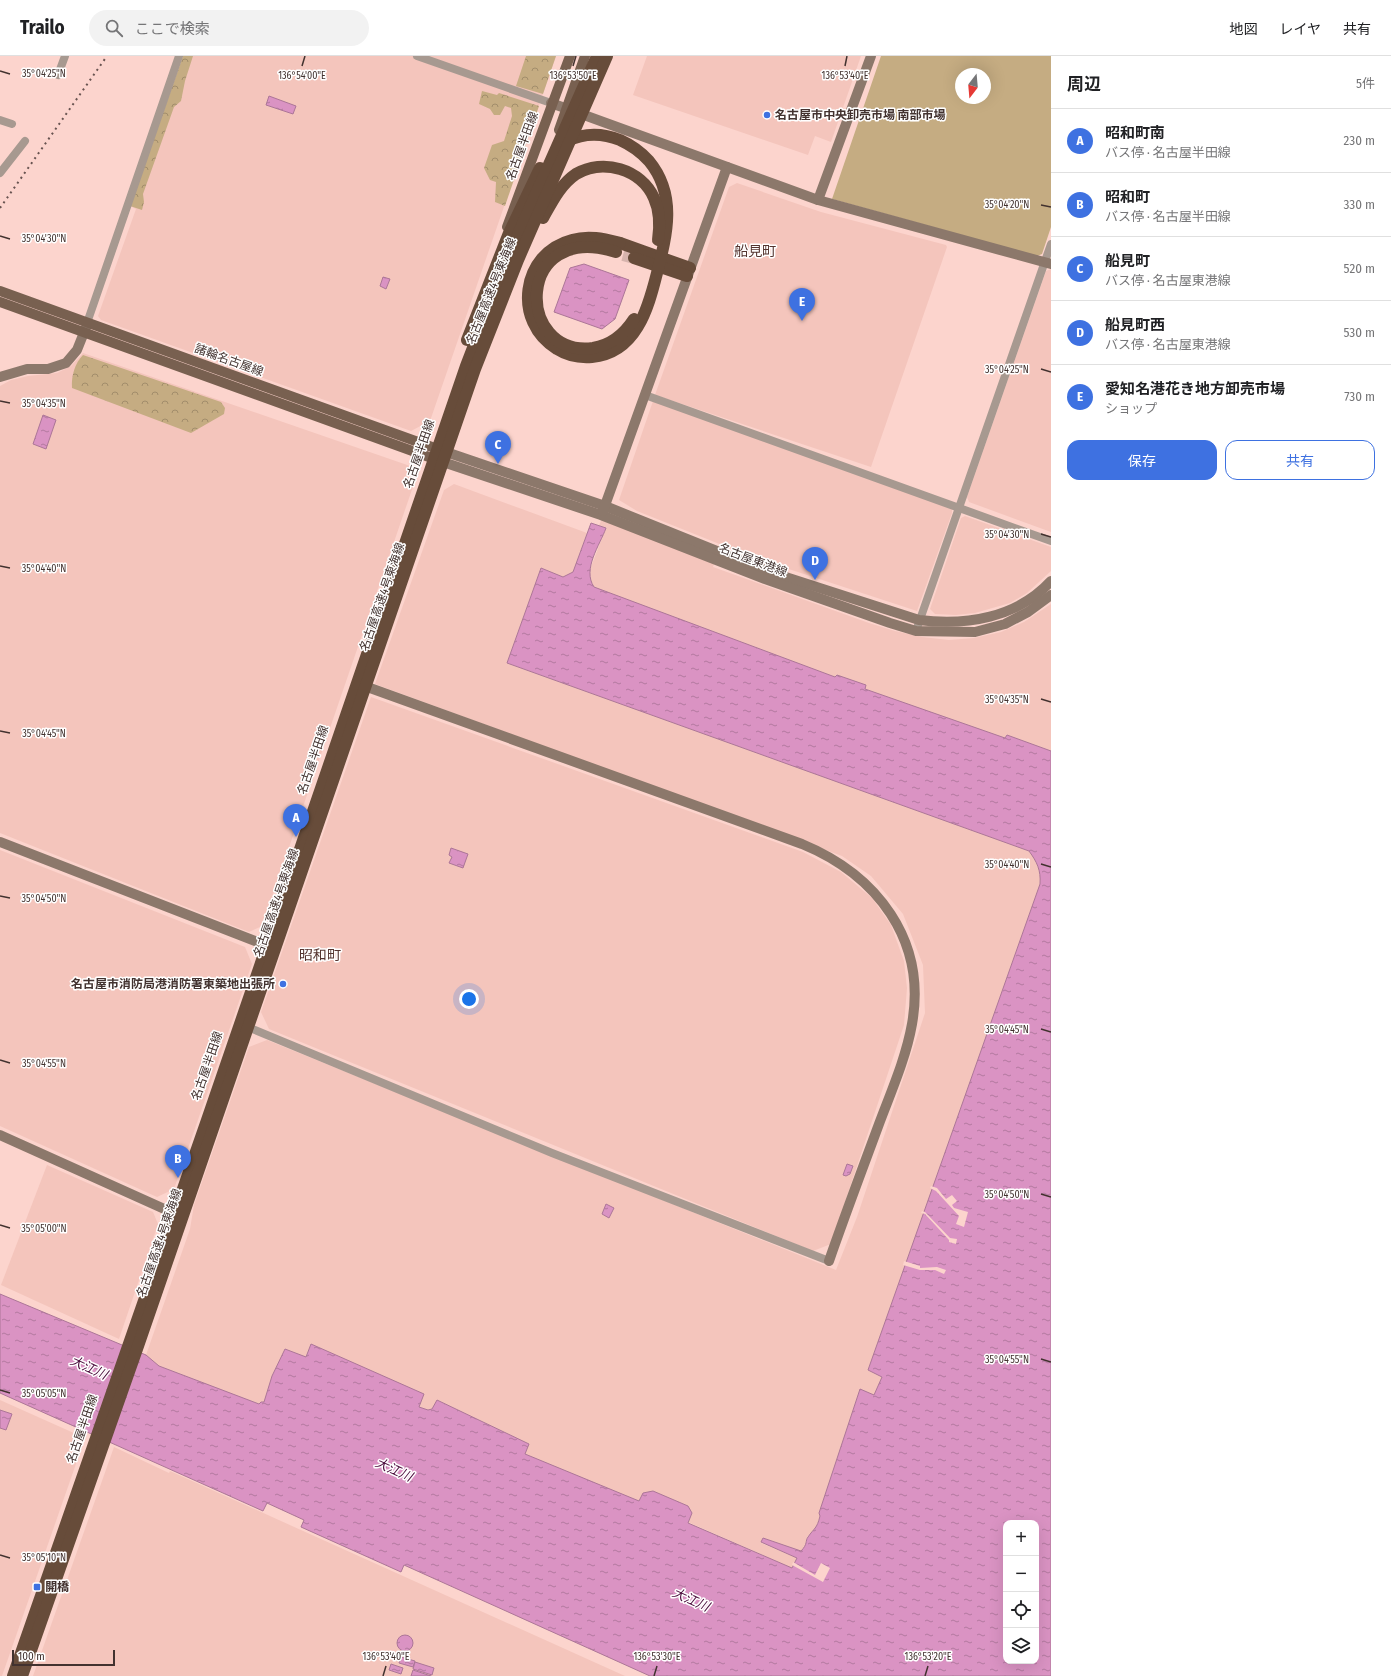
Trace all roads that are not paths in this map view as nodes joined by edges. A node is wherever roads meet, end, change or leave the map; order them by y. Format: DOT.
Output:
graph roads {
  1 [pos="65,56"];
  2 [pos="179,56"];
  3 [pos="417,56"];
  4 [pos="570,56"];
  5 [pos="585,56"];
  6 [pos="597,56"];
  7 [pos="608,56"];
  8 [pos="871,56"];
  9 [pos="58,75"];
  10 [pos="551,103"];
  11 [pos="566,109"];
  12 [pos="0,120"];
  13 [pos="12,124"];
  14 [pos="25,141"];
  15 [pos="727,167"];
  16 [pos="0,173"];
  17 [pos="818,200"];
  18 [pos="1051,244"];
  19 [pos="624,252"];
  20 [pos="1048,263"];
  21 [pos="688,272"];
  22 [pos="0,291"];
  23 [pos="0,302"];
  24 [pos="86,328"];
  25 [pos="475,369"];
  26 [pos="0,377"];
  27 [pos="645,396"];
  28 [pos="433,456"];
  29 [pos="447,458"];
  30 [pos="959,507"];
  31 [pos="603,510"];
  32 [pos="1051,540"];
  33 [pos="1051,581"];
  34 [pos="1051,594"];
  35 [pos="919,620"];
  36 [pos="916,630"];
  37 [pos="354,682"];
  38 [pos="369,688"];
  39 [pos="0,842"];
  40 [pos="263,944"];
  41 [pos="236,1023"];
  42 [pos="252,1029"];
  43 [pos="0,1135"];
  44 [pos="171,1212"];
  45 [pos="829,1261"];
  46 [pos="11,1676"];
  47 [pos="22,1676"];
  48 [pos="28,1676"];
  1 -- 9 [label="street"];
  2 -- 24 [label="street"];
  3 -- 10 [label="street"];
  4 -- 10 [label="main road, 名古屋半田線"];
  5 -- 11 [label="main road"];
  6 -- 28 [label="highway, 名古屋高速4号東海線, bridge"];
  7 -- 25 [label="highway, 名古屋高速4号東海線, bridge"];
  8 -- 17 [label="street"];
  10 -- 11 [label="street"];
  10 -- 28 [label="main road, 名古屋半田線"];
  11 -- 15 [label="street"];
  11 -- 29 [label="main road"];
  12 -- 13 [label="street"];
  14 -- 16 [label="street"];
  15 -- 17 [label="street"];
  15 -- 21 [label="street"];
  17 -- 20 [label="street"];
  18 -- 20 [label="street"];
  19 -- 21 [label="highway"];
  19 -- 21 [label="highway"];
  19 -- 25 [label="highway, bridge"];
  19 -- 28 [label="highway, bridge"];
  20 -- 30 [label="street"];
  21 -- 27 [label="street"];
  22 -- 24 [label="main road, 諸輪名古屋線"];
  23 -- 24 [label="main road, 諸輪名古屋線"];
  24 -- 26 [label="street"];
  24 -- 28 [label="main road, 諸輪名古屋線"];
  25 -- 47 [label="highway, 名古屋高速4号東海線, bridge"];
  27 -- 30 [label="street"];
  27 -- 31 [label="street"];
  28 -- 29 [label="main road, 諸輪名古屋線"];
  28 -- 37 [label="main road, 名古屋半田線"];
  28 -- 46 [label="highway, 名古屋高速4号東海線, bridge"];
  29 -- 31 [label="street, 名古屋東港線"];
  29 -- 38 [label="main road"];
  30 -- 32 [label="street"];
  30 -- 35 [label="street"];
  31 -- 35 [label="street, 名古屋東港線"];
  31 -- 36 [label="street, 名古屋東港線"];
  33 -- 35 [label="street, 名古屋東港線"];
  34 -- 36 [label="street, 名古屋東港線"];
  35 -- 36 [label="street"];
  37 -- 38 [label="street"];
  37 -- 40 [label="main road, 名古屋半田線"];
  38 -- 42 [label="main road"];
  38 -- 45 [label="street"];
  39 -- 40 [label="street"];
  40 -- 41 [label="main road, 名古屋半田線"];
  41 -- 42 [label="street"];
  41 -- 44 [label="main road, 名古屋半田線"];
  42 -- 45 [label="street"];
  42 -- 48 [label="main road, bridge"];
  43 -- 44 [label="street"];
  44 -- 46 [label="main road, 名古屋半田線"];
}
